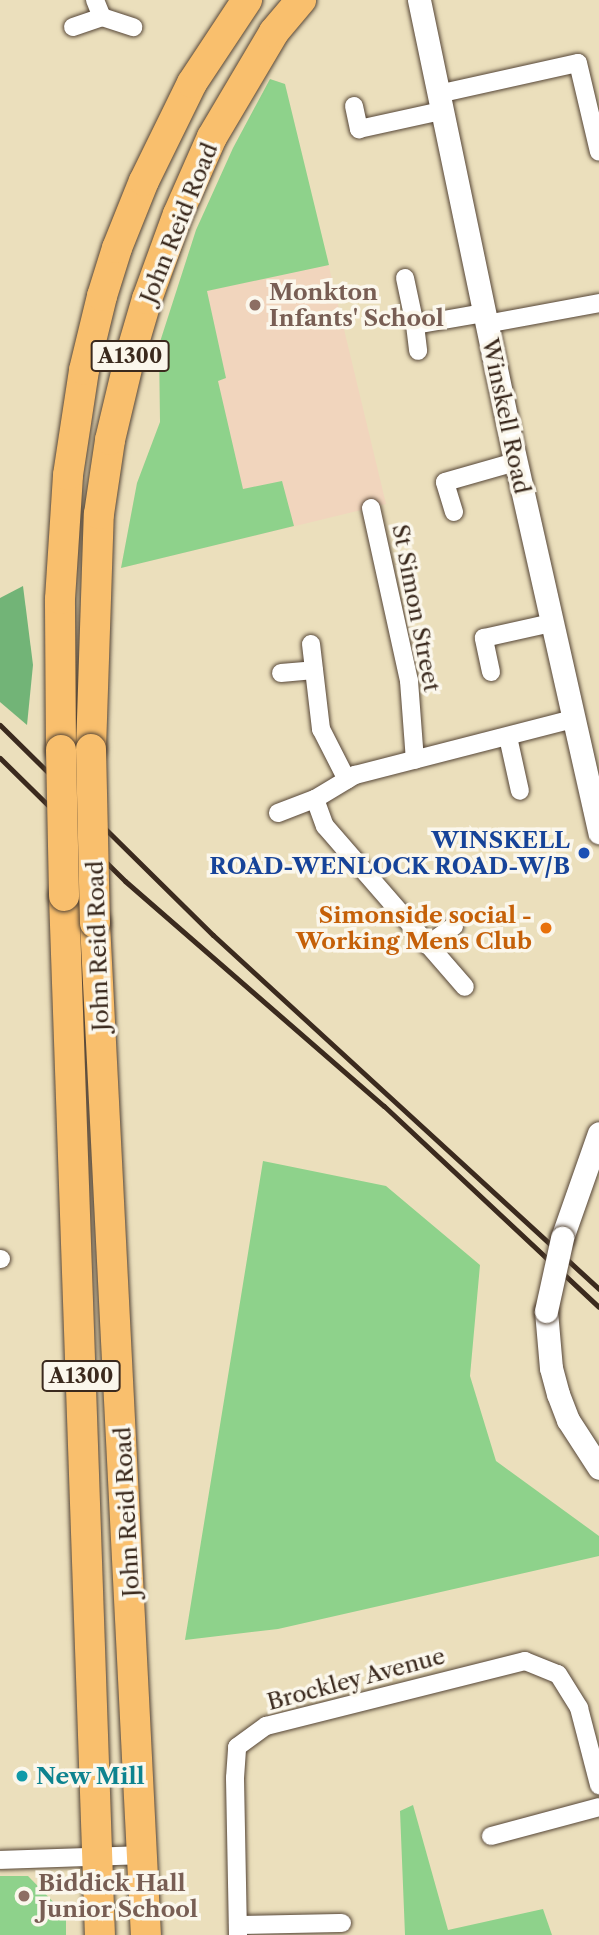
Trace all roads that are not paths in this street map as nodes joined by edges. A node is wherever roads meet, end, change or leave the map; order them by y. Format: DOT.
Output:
graph roads {
  1 [pos="247,0"];
  2 [pos="300,0"];
  3 [pos="419,0"];
  4 [pos="99,8"];
  5 [pos="73,27"];
  6 [pos="133,27"];
  7 [pos="274,32"];
  8 [pos="439,103"];
  9 [pos="354,106"];
  10 [pos="599,152"];
  11 [pos="117,248"];
  12 [pos="405,278"];
  13 [pos="599,303"];
  14 [pos="485,318"];
  15 [pos="415,325"];
  16 [pos="418,351"];
  17 [pos="515,461"];
  18 [pos="371,508"];
  19 [pos="454,512"];
  20 [pos="551,622"];
  21 [pos="312,644"];
  22 [pos="314,670"];
  23 [pos="491,672"];
  24 [pos="281,674"];
  25 [pos="573,719"];
  26 [pos="508,737"];
  27 [pos="415,760"];
  28 [pos="347,780"];
  29 [pos="520,791"];
  30 [pos="315,799"];
  31 [pos="278,813"];
  32 [pos="599,832"];
  33 [pos="454,926"];
  34 [pos="427,945"];
  35 [pos="465,987"];
  36 [pos="599,1133"];
  37 [pos="599,1468"];
  38 [pos="599,1785"];
  39 [pos="599,1807"];
  40 [pos="491,1836"];
  41 [pos="144,1855"];
  42 [pos="99,1857"];
  43 [pos="0,1860"];
  44 [pos="342,1923"];
  45 [pos="238,1930"];
  46 [pos="100,1935"];
  47 [pos="146,1935"];
  1 -- 11 [label="highway, John Reid Road / A1300"];
  2 -- 7 [label="highway, John Reid Road / A1300"];
  3 -- 8 [label="street, Winskell Road"];
  4 -- 5 [label="street"];
  4 -- 6 [label="street"];
  7 -- 11 [label="highway"];
  7 -- 41 [label="highway, John Reid Road / A1300, bridge"];
  8 -- 9 [label="street"];
  8 -- 10 [label="street"];
  8 -- 14 [label="street, Winskell Road"];
  11 -- 42 [label="highway, John Reid Road / A1300, bridge"];
  12 -- 15 [label="street"];
  13 -- 14 [label="street"];
  14 -- 15 [label="street"];
  14 -- 17 [label="street, Winskell Road"];
  15 -- 16 [label="street"];
  17 -- 19 [label="street"];
  17 -- 20 [label="street, Winskell Road"];
  18 -- 27 [label="street, St Simon Street"];
  20 -- 23 [label="street"];
  20 -- 25 [label="street, Winskell Road"];
  21 -- 22 [label="street"];
  22 -- 24 [label="street"];
  22 -- 28 [label="street"];
  25 -- 26 [label="street"];
  25 -- 32 [label="street, Winskell Road"];
  26 -- 27 [label="street"];
  26 -- 29 [label="street"];
  27 -- 28 [label="street"];
  28 -- 30 [label="street"];
  30 -- 31 [label="street"];
  30 -- 34 [label="street"];
  33 -- 34 [label="street"];
  34 -- 35 [label="street"];
  36 -- 37 [label="street, bridge"];
  38 -- 45 [label="street, Brockley Avenue"];
  39 -- 40 [label="street"];
  41 -- 42 [label="street"];
  41 -- 47 [label="highway, John Reid Road / A1300"];
  42 -- 43 [label="street"];
  42 -- 46 [label="highway, John Reid Road / A1300"];
  44 -- 45 [label="street"];
}
